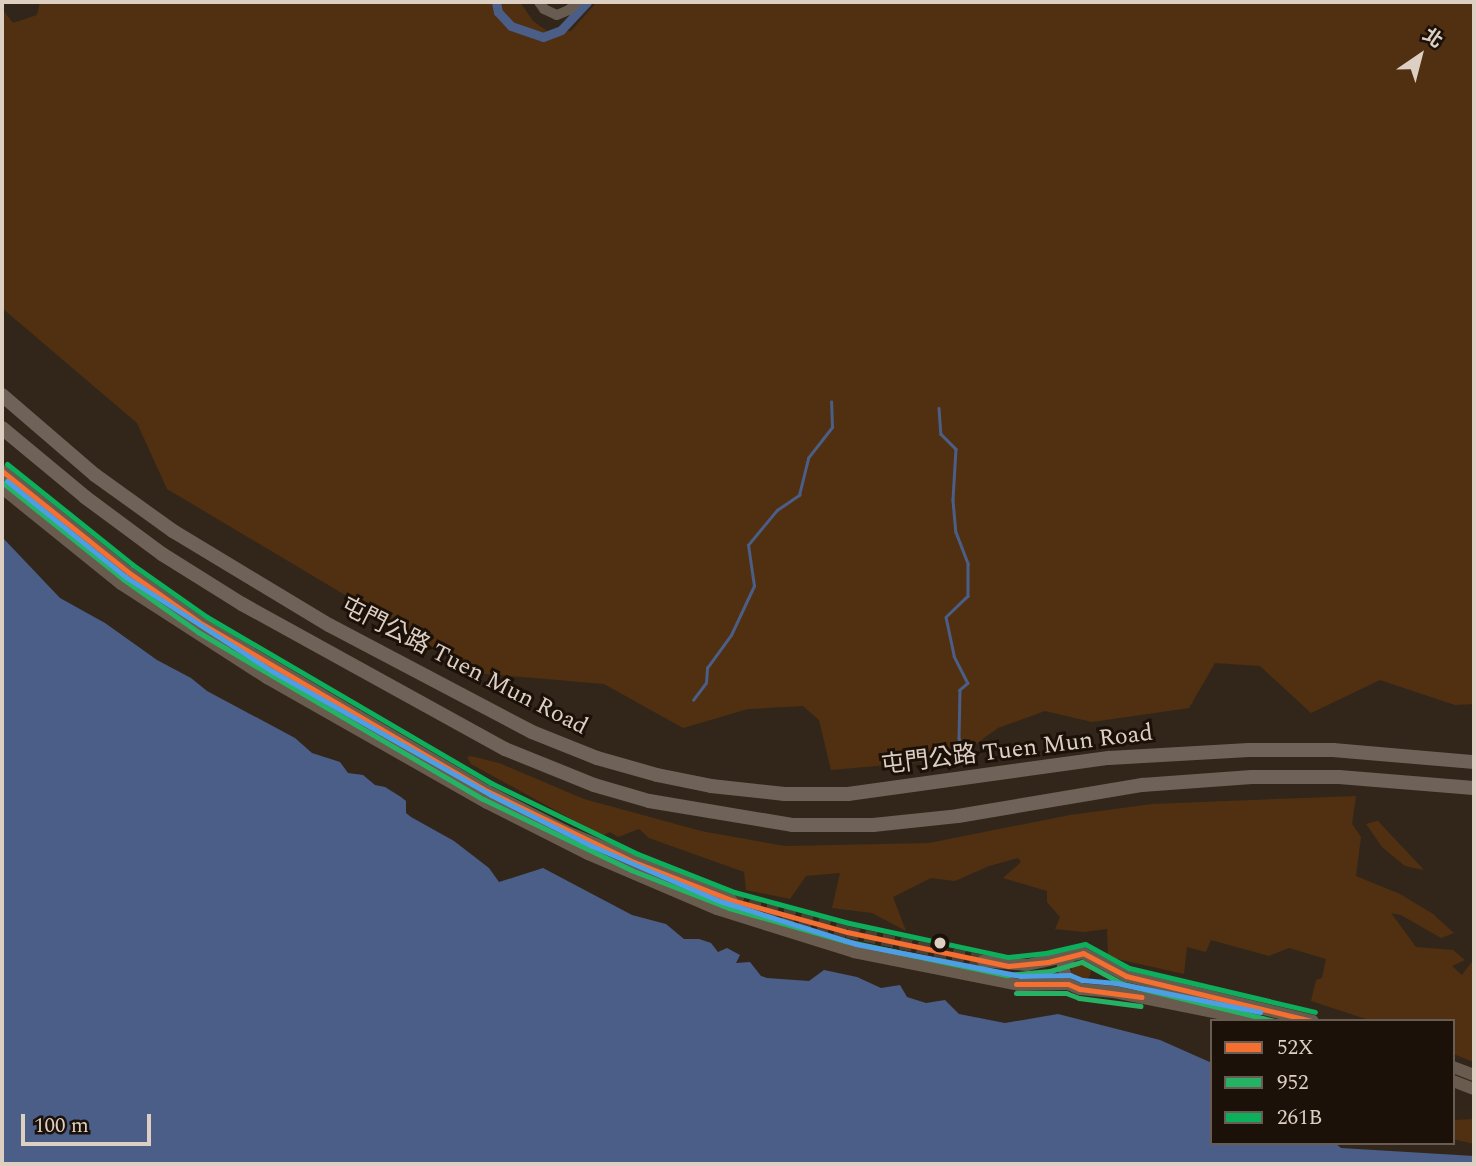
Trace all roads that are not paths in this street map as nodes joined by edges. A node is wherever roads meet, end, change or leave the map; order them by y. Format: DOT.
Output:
graph roads {
  1 [pos="538,2"];
  2 [pos="577,2"];
  3 [pos="2,395"];
  4 [pos="2,428"];
  5 [pos="2,471"];
  6 [pos="2,488"];
  7 [pos="1474,762"];
  8 [pos="453,777"];
  9 [pos="1474,788"];
  10 [pos="731,900"];
  11 [pos="1070,956"];
  12 [pos="983,961"];
  13 [pos="1097,962"];
  14 [pos="1068,984"];
  15 [pos="1086,989"];
  16 [pos="1247,1019"];
  17 [pos="1305,1019"];
  18 [pos="1455,1068"];
  19 [pos="1474,1075"];
  20 [pos="1455,1082"];
  21 [pos="1474,1089"];
  1 -- 2 [label="street"];
  3 -- 7 [label="highway, 屯門公路 Tuen Mun Road"];
  4 -- 9 [label="highway, 屯門公路 Tuen Mun Road"];
  5 -- 8 [label="main road"];
  6 -- 8 [label="main road"];
  8 -- 10 [label="main road"];
  8 -- 14 [label="main road"];
  11 -- 12 [label="main road"];
  11 -- 13 [label="main road"];
  11 -- 14 [label="main road"];
  13 -- 15 [label="main road"];
  13 -- 17 [label="main road"];
  14 -- 15 [label="main road"];
  15 -- 16 [label="main road"];
  18 -- 19 [label="main road"];
  20 -- 21 [label="main road"];
}
